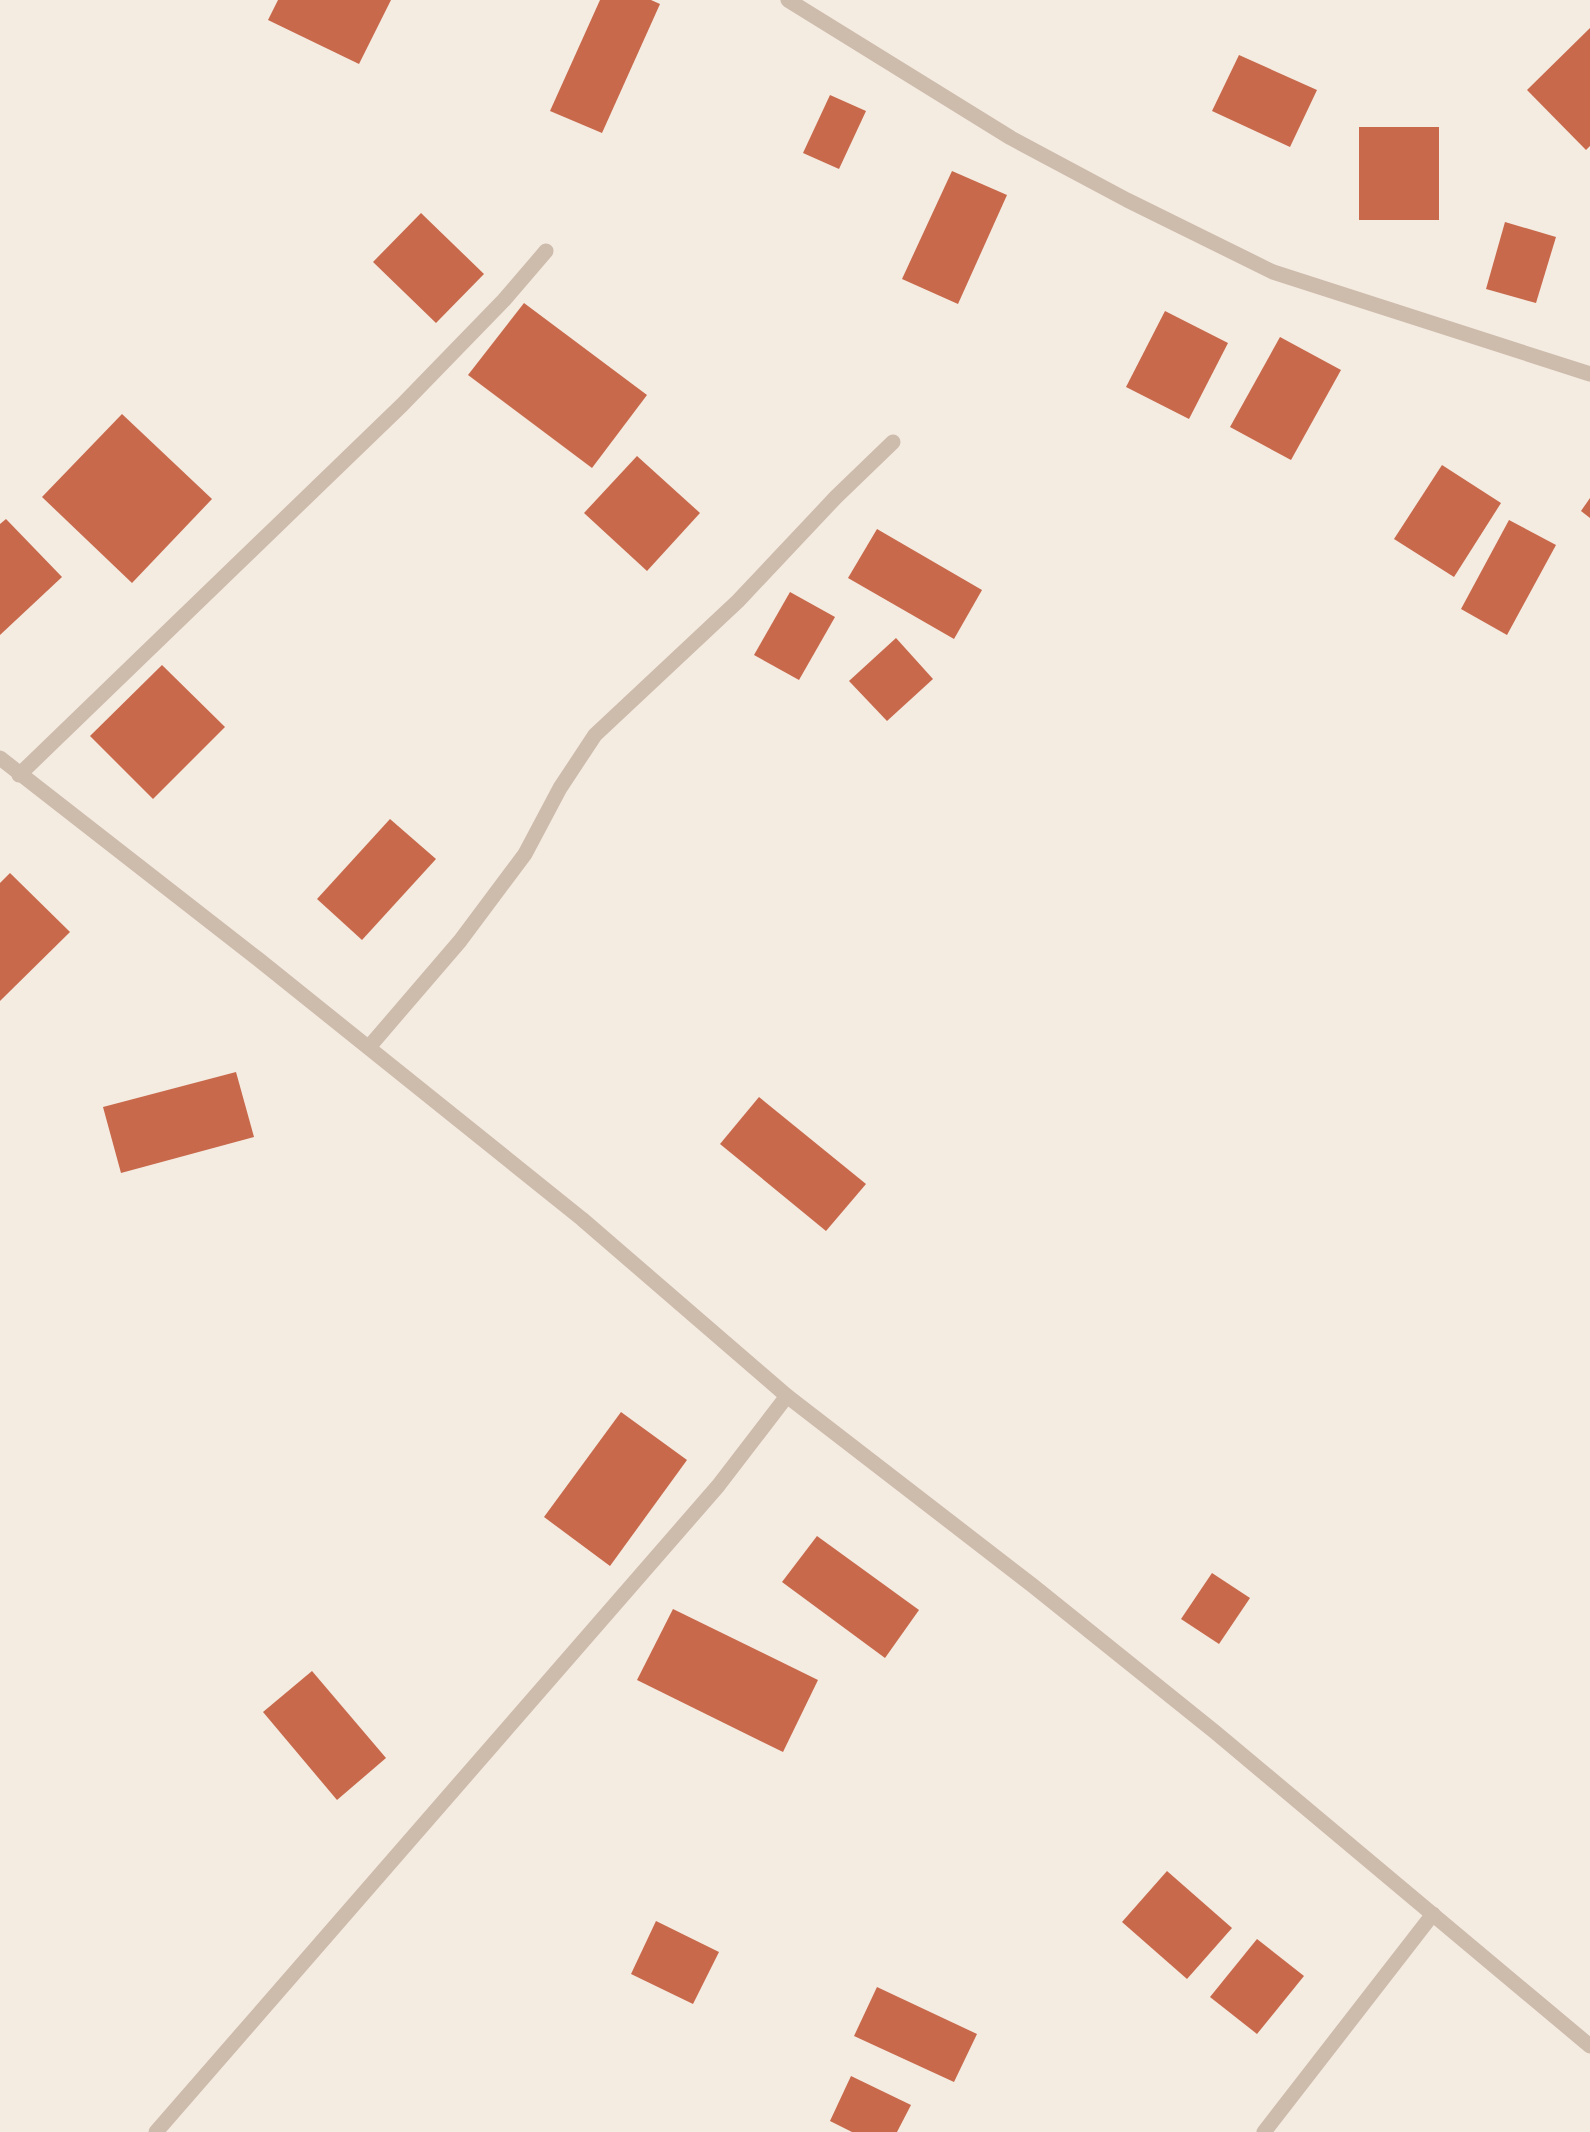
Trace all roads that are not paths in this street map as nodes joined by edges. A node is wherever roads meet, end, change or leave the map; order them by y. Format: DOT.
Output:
graph roads {
  1 [pos="788,0"];
  2 [pos="546,251"];
  3 [pos="1590,374"];
  4 [pos="893,442"];
  5 [pos="0,758"];
  6 [pos="19,775"];
  7 [pos="369,1047"];
  8 [pos="787,1396"];
  9 [pos="1433,1914"];
  10 [pos="1590,2046"];
  11 [pos="156,2132"];
  12 [pos="1264,2132"];
  1 -- 3 [label="street"];
  2 -- 6 [label="street"];
  4 -- 7 [label="street"];
  5 -- 6 [label="street"];
  6 -- 7 [label="street"];
  7 -- 8 [label="street"];
  8 -- 9 [label="street"];
  8 -- 11 [label="street"];
  9 -- 10 [label="street"];
  9 -- 12 [label="street"];
}
